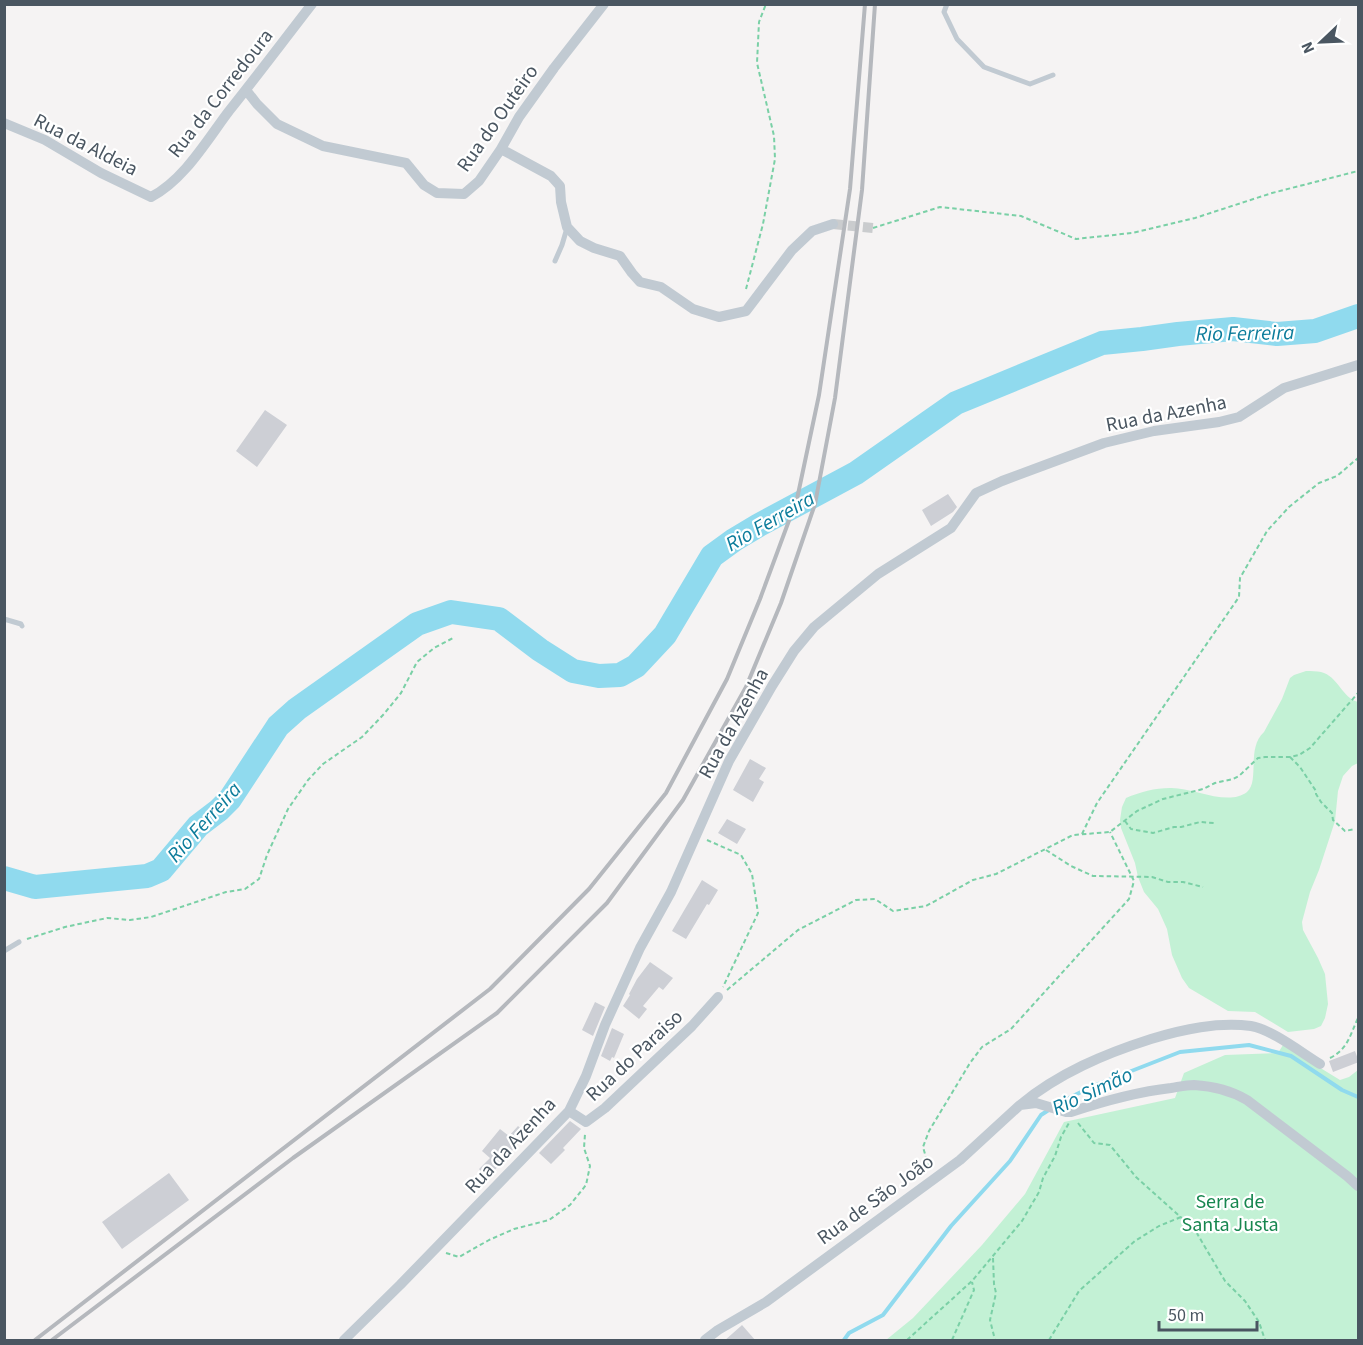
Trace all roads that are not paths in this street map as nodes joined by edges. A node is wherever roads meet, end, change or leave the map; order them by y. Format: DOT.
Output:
graph roads {
  1 [pos="312,4"];
  2 [pos="604,4"];
  3 [pos="946,4"];
  4 [pos="1053,75"];
  5 [pos="246,90"];
  6 [pos="4,123"];
  7 [pos="501,149"];
  8 [pos="151,197"];
  9 [pos="833,224"];
  10 [pos="567,227"];
  11 [pos="555,261"];
  12 [pos="1359,365"];
  13 [pos="4,619"];
  14 [pos="22,626"];
  15 [pos="19,942"];
  16 [pos="4,951"];
  17 [pos="718,997"];
  18 [pos="1320,1064"];
  19 [pos="1020,1105"];
  20 [pos="569,1111"];
  21 [pos="1359,1186"];
  22 [pos="344,1341"];
  23 [pos="705,1341"];
  1 -- 5 [label="street, Rua da Corredoura"];
  2 -- 7 [label="street, Rua do Outeiro"];
  3 -- 4 [label="lane"];
  5 -- 7 [label="street, Rua do Outeiro"];
  5 -- 8 [label="street, Rua da Corredoura"];
  6 -- 8 [label="street, Rua da Aldeia"];
  7 -- 10 [label="street"];
  9 -- 10 [label="street"];
  10 -- 11 [label="lane"];
  12 -- 20 [label="street, Rua da Azenha"];
  13 -- 14 [label="lane"];
  15 -- 16 [label="lane"];
  17 -- 20 [label="street, Rua do Paraiso"];
  18 -- 19 [label="street, Rua de São João"];
  19 -- 21 [label="street"];
  19 -- 23 [label="street, Rua de São João"];
  20 -- 22 [label="street, Rua da Azenha"];
}
